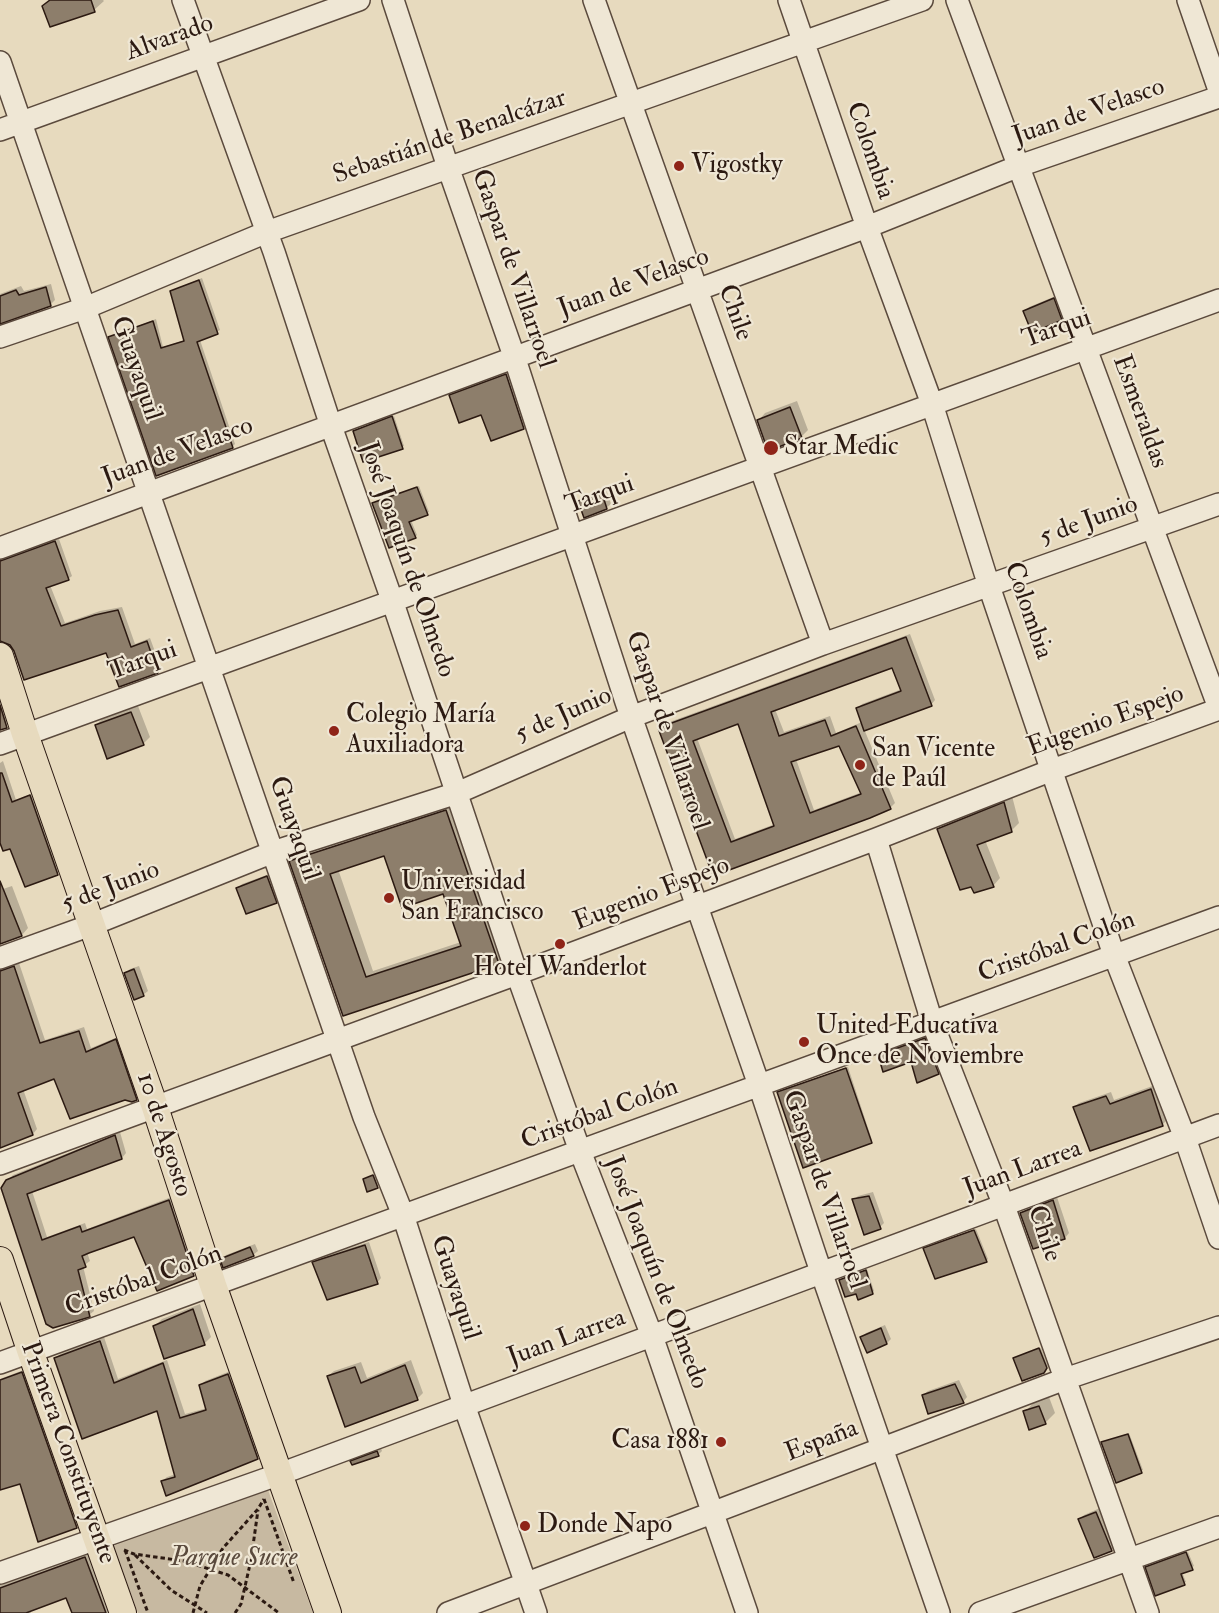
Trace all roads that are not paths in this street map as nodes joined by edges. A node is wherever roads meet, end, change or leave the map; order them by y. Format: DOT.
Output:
graph roads {
  1 [pos="183,0"];
  2 [pos="359,0"];
  3 [pos="393,0"];
  4 [pos="594,0"];
  5 [pos="789,0"];
  6 [pos="922,0"];
  7 [pos="957,0"];
  8 [pos="1188,0"];
  9 [pos="802,43"];
  10 [pos="204,56"];
  11 [pos="0,62"];
  12 [pos="1219,90"];
  13 [pos="1219,97"];
  14 [pos="629,104"];
  15 [pos="21,122"];
  16 [pos="0,130"];
  17 [pos="1019,166"];
  18 [pos="448,168"];
  19 [pos="867,227"];
  20 [pos="267,232"];
  21 [pos="697,289"];
  22 [pos="1219,300"];
  23 [pos="85,308"];
  24 [pos="0,337"];
  25 [pos="1086,348"];
  26 [pos="514,356"];
  27 [pos="932,404"];
  28 [pos="331,426"];
  29 [pos="760,467"];
  30 [pos="149,493"];
  31 [pos="1219,504"];
  32 [pos="1152,528"];
  33 [pos="573,534"];
  34 [pos="0,548"];
  35 [pos="989,586"];
  36 [pos="392,600"];
  37 [pos="823,644"];
  38 [pos="0,656"];
  39 [pos="209,667"];
  40 [pos="1219,708"];
  41 [pos="631,717"];
  42 [pos="25,734"];
  43 [pos="0,744"];
  44 [pos="1052,770"];
  45 [pos="457,793"];
  46 [pos="876,839"];
  47 [pos="273,852"];
  48 [pos="698,907"];
  49 [pos="1219,917"];
  50 [pos="91,926"];
  51 [pos="1114,956"];
  52 [pos="0,958"];
  53 [pos="518,975"];
  54 [pos="932,1022"];
  55 [pos="338,1040"];
  56 [pos="759,1084"];
  57 [pos="155,1107"];
  58 [pos="1219,1125"];
  59 [pos="1185,1138"];
  60 [pos="580,1151"];
  61 [pos="0,1164"];
  62 [pos="1004,1206"];
  63 [pos="403,1215"];
  64 [pos="1219,1238"];
  65 [pos="0,1260"];
  66 [pos="822,1273"];
  67 [pos="213,1285"];
  68 [pos="1219,1328"];
  69 [pos="652,1336"];
  70 [pos="31,1353"];
  71 [pos="0,1363"];
  72 [pos="1065,1379"];
  73 [pos="464,1405"];
  74 [pos="882,1448"];
  75 [pos="267,1485"];
  76 [pos="713,1513"];
  77 [pos="1219,1527"];
  78 [pos="113,1541"];
  79 [pos="1130,1560"];
  80 [pos="0,1573"];
  81 [pos="525,1583"];
  82 [pos="123,1613"];
  83 [pos="328,1613"];
  84 [pos="447,1613"];
  85 [pos="536,1613"];
  86 [pos="747,1613"];
  87 [pos="939,1613"];
  88 [pos="980,1613"];
  89 [pos="1148,1613"];
  1 -- 10 [label="street, José Joaquín de Olmedo"];
  2 -- 10 [label="street, Alvarado"];
  3 -- 18 [label="street, Gaspar de Villarroel"];
  4 -- 14 [label="street, Chile"];
  5 -- 9 [label="street, Colombia"];
  6 -- 9 [label="street, Sebastián de Benalcázar"];
  7 -- 17 [label="street, Esmeraldas"];
  8 -- 12 [label="street"];
  9 -- 14 [label="street, Sebastián de Benalcázar"];
  9 -- 19 [label="street, Colombia"];
  10 -- 15 [label="street, Alvarado"];
  10 -- 20 [label="street, José Joaquín de Olmedo"];
  11 -- 15 [label="street, Guayaquil"];
  13 -- 17 [label="street, Juan de Velasco"];
  14 -- 18 [label="street, Sebastián de Benalcázar"];
  14 -- 21 [label="street, Chile"];
  15 -- 16 [label="street, Alvarado"];
  15 -- 23 [label="street, Guayaquil"];
  17 -- 19 [label="street, Juan de Velasco"];
  17 -- 25 [label="street, Esmeraldas"];
  18 -- 20 [label="street, Sebastián de Benalcázar"];
  18 -- 26 [label="street, Gaspar de Villarroel"];
  19 -- 21 [label="street, Juan de Velasco"];
  19 -- 27 [label="street, Colombia"];
  20 -- 23 [label="street, Sebastián de Benalcázar"];
  20 -- 28 [label="street, José Joaquín de Olmedo"];
  21 -- 26 [label="street, Juan de Velasco"];
  21 -- 29 [label="street, Chile"];
  22 -- 25 [label="street, Tarqui"];
  23 -- 24 [label="street, Sebastián de Benalcázar"];
  23 -- 30 [label="street, Guayaquil"];
  25 -- 27 [label="street, Tarqui"];
  25 -- 32 [label="street, Esmeraldas"];
  26 -- 28 [label="street, Juan de Velasco"];
  26 -- 33 [label="street, Gaspar de Villarroel"];
  27 -- 29 [label="street, Tarqui"];
  27 -- 35 [label="street, Colombia"];
  28 -- 30 [label="street, Juan de Velasco"];
  28 -- 36 [label="street, José Joaquín de Olmedo"];
  29 -- 33 [label="street, Tarqui"];
  29 -- 37 [label="street, Chile"];
  30 -- 34 [label="street, Juan de Velasco"];
  30 -- 39 [label="street, Guayaquil"];
  31 -- 32 [label="street, 5 de Junio"];
  32 -- 35 [label="street, 5 de Junio"];
  32 -- 40 [label="street, Esmeraldas"];
  33 -- 36 [label="street, Tarqui"];
  33 -- 41 [label="street, Gaspar de Villarroel"];
  35 -- 37 [label="street, 5 de Junio"];
  35 -- 44 [label="street, Colombia"];
  36 -- 39 [label="street, Tarqui"];
  36 -- 45 [label="street, José Joaquín de Olmedo"];
  37 -- 41 [label="street, 5 de Junio"];
  38 -- 42 [label="main road, 10 de Agosto"];
  39 -- 42 [label="street, Tarqui"];
  39 -- 47 [label="street, Guayaquil"];
  40 -- 44 [label="street, Eugenio Espejo"];
  41 -- 45 [label="street, 5 de Junio"];
  41 -- 48 [label="street, Gaspar de Villarroel"];
  42 -- 43 [label="street, Tarqui"];
  42 -- 50 [label="main road, 10 de Agosto"];
  44 -- 46 [label="street, Eugenio Espejo"];
  44 -- 51 [label="street, Colombia"];
  45 -- 47 [label="street, 5 de Junio"];
  45 -- 53 [label="street, José Joaquín de Olmedo"];
  46 -- 48 [label="street, Eugenio Espejo"];
  46 -- 54 [label="street, Chile"];
  47 -- 50 [label="street, 5 de Junio"];
  47 -- 55 [label="street, Guayaquil"];
  48 -- 53 [label="street, Eugenio Espejo"];
  48 -- 56 [label="street, Gaspar de Villarroel"];
  49 -- 51 [label="street, Cristóbal Colón"];
  50 -- 52 [label="street, 5 de Junio"];
  50 -- 57 [label="main road, 10 de Agosto"];
  51 -- 54 [label="street, Cristóbal Colón"];
  51 -- 59 [label="street, Colombia"];
  53 -- 55 [label="street, Eugenio Espejo"];
  53 -- 60 [label="street, José Joaquín de Olmedo"];
  54 -- 56 [label="street, Cristóbal Colón"];
  54 -- 62 [label="street, Chile"];
  55 -- 57 [label="street, Eugenio Espejo"];
  55 -- 63 [label="street, Guayaquil"];
  56 -- 60 [label="street, Cristóbal Colón"];
  56 -- 66 [label="street, Gaspar de Villarroel"];
  57 -- 61 [label="street, Eugenio Espejo"];
  57 -- 67 [label="main road, 10 de Agosto"];
  58 -- 59 [label="street, Juan Larrea"];
  59 -- 62 [label="street, Juan Larrea"];
  59 -- 64 [label="street, Colombia"];
  60 -- 63 [label="street, Cristóbal Colón"];
  60 -- 69 [label="street, José Joaquín de Olmedo"];
  62 -- 66 [label="street, Juan Larrea"];
  62 -- 72 [label="street, Chile"];
  63 -- 67 [label="street, Cristóbal Colón"];
  63 -- 73 [label="street, Guayaquil"];
  65 -- 70 [label="main road, Primera Constituyente"];
  66 -- 69 [label="street, Juan Larrea"];
  66 -- 74 [label="street, Gaspar de Villarroel"];
  67 -- 70 [label="street, Cristóbal Colón"];
  67 -- 75 [label="main road, 10 de Agosto"];
  68 -- 72 [label="street, España"];
  69 -- 73 [label="street, Juan Larrea"];
  69 -- 76 [label="street, José Joaquín de Olmedo"];
  70 -- 71 [label="street, Cristóbal Colón"];
  70 -- 78 [label="main road, Primera Constituyente"];
  72 -- 74 [label="street, España"];
  72 -- 79 [label="street, Chile"];
  73 -- 75 [label="street, Juan Larrea"];
  73 -- 81 [label="street, Guayaquil"];
  74 -- 76 [label="street, España"];
  74 -- 87 [label="street, Gaspar de Villarroel"];
  75 -- 78 [label="street, Juan Larrea"];
  75 -- 83 [label="main road, 10 de Agosto"];
  76 -- 81 [label="street, España"];
  76 -- 86 [label="street, José Joaquín de Olmedo"];
  77 -- 79 [label="street"];
  78 -- 80 [label="street, Juan Larrea"];
  78 -- 82 [label="main road, Primera Constituyente"];
  79 -- 88 [label="street"];
  79 -- 89 [label="street, Chile"];
  81 -- 84 [label="street, España"];
  81 -- 85 [label="street, Guayaquil"];
}
